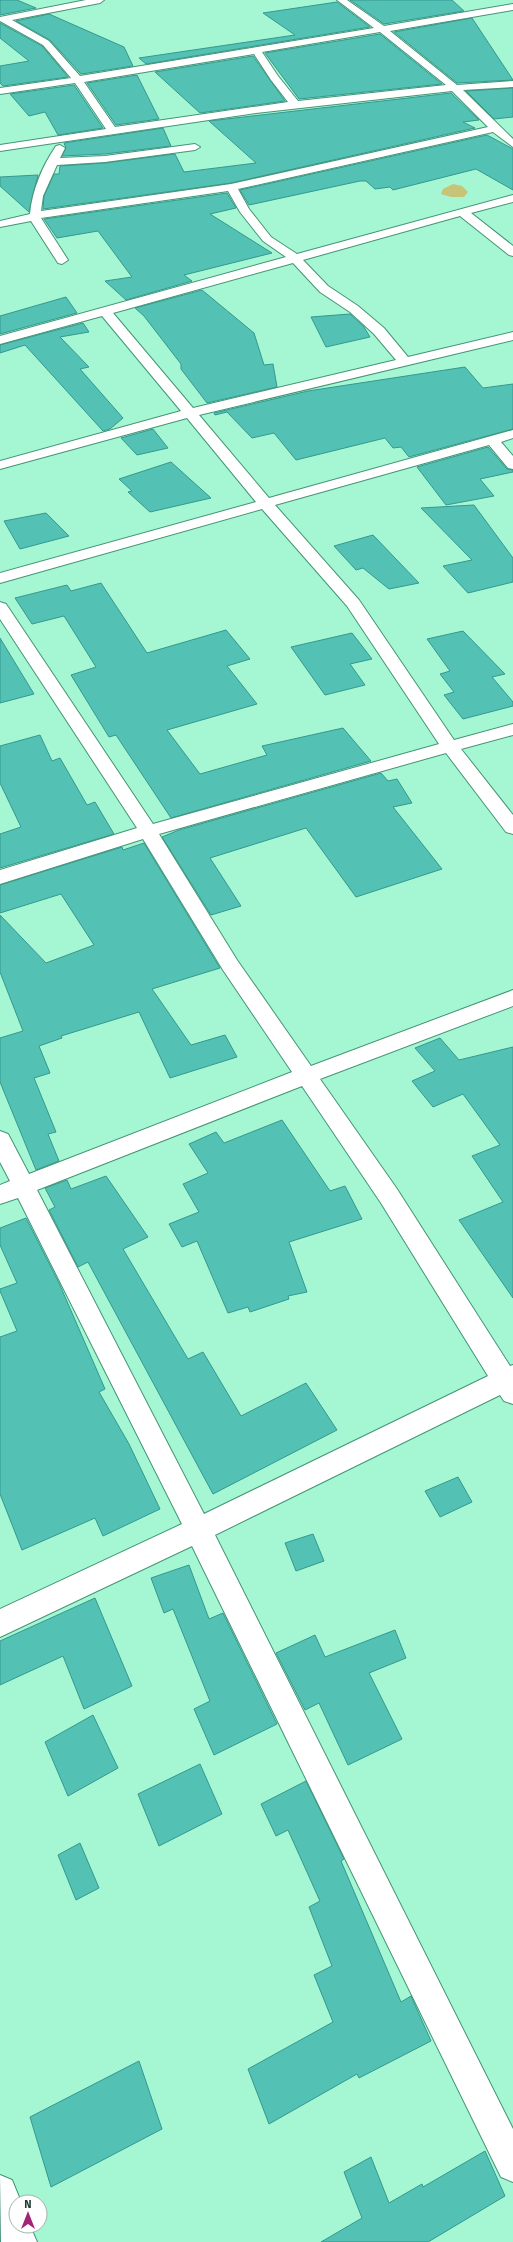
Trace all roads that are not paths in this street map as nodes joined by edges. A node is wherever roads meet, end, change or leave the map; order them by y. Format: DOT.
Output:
graph roads {
  1 [pos="100,0"];
  2 [pos="341,0"];
  3 [pos="470,4"];
  4 [pos="513,7"];
  5 [pos="480,13"];
  6 [pos="385,30"];
  7 [pos="256,50"];
  8 [pos="78,80"];
  9 [pos="513,84"];
  10 [pos="454,87"];
  11 [pos="0,91"];
  12 [pos="296,105"];
  13 [pos="494,128"];
  14 [pos="112,130"];
  15 [pos="66,138"];
  16 [pos="513,144"];
  17 [pos="195,147"];
  18 [pos="0,148"];
  19 [pos="52,162"];
  20 [pos="231,187"];
  21 [pos="513,198"];
  22 [pos="461,211"];
  23 [pos="35,218"];
  24 [pos="0,224"];
  25 [pos="513,252"];
  26 [pos="294,257"];
  27 [pos="62,260"];
  28 [pos="104,310"];
  29 [pos="513,336"];
  30 [pos="0,340"];
  31 [pos="404,361"];
  32 [pos="189,413"];
  33 [pos="513,434"];
  34 [pos="492,440"];
  35 [pos="0,464"];
  36 [pos="513,465"];
  37 [pos="265,503"];
  38 [pos="0,578"];
  39 [pos="0,607"];
  40 [pos="513,729"];
  41 [pos="451,748"];
  42 [pos="513,828"];
  43 [pos="148,831"];
  44 [pos="0,877"];
  45 [pos="513,998"];
  46 [pos="306,1076"];
  47 [pos="0,1140"];
  48 [pos="12,1191"];
  49 [pos="510,1383"];
  50 [pos="198,1530"];
  51 [pos="0,1623"];
  52 [pos="513,2165"];
  53 [pos="0,2192"];
  54 [pos="19,2242"];
  1 -- 8 [label="street"];
  2 -- 6 [label="street"];
  3 -- 5 [label="street"];
  4 -- 5 [label="street"];
  5 -- 6 [label="street"];
  6 -- 7 [label="street"];
  6 -- 10 [label="street"];
  7 -- 8 [label="street"];
  7 -- 12 [label="street"];
  8 -- 11 [label="street"];
  8 -- 14 [label="street"];
  9 -- 10 [label="street"];
  10 -- 12 [label="street"];
  10 -- 13 [label="street"];
  12 -- 14 [label="street"];
  13 -- 16 [label="street"];
  13 -- 20 [label="street"];
  14 -- 15 [label="street"];
  15 -- 18 [label="street"];
  15 -- 19 [label="street"];
  17 -- 19 [label="street"];
  19 -- 23 [label="street"];
  20 -- 23 [label="street"];
  20 -- 26 [label="street"];
  21 -- 22 [label="street"];
  22 -- 25 [label="street"];
  22 -- 26 [label="street"];
  23 -- 24 [label="street"];
  23 -- 27 [label="street"];
  26 -- 28 [label="street"];
  26 -- 31 [label="street"];
  28 -- 30 [label="street"];
  28 -- 32 [label="street"];
  29 -- 31 [label="street"];
  31 -- 32 [label="street"];
  32 -- 35 [label="street"];
  32 -- 37 [label="street"];
  33 -- 34 [label="street"];
  34 -- 36 [label="street"];
  34 -- 37 [label="street"];
  37 -- 38 [label="street"];
  37 -- 41 [label="street"];
  39 -- 43 [label="street"];
  40 -- 41 [label="street"];
  41 -- 42 [label="street"];
  41 -- 43 [label="street"];
  43 -- 44 [label="street"];
  43 -- 46 [label="street"];
  45 -- 46 [label="street"];
  46 -- 48 [label="street"];
  46 -- 49 [label="street"];
  47 -- 48 [label="street"];
  48 -- 50 [label="street"];
  49 -- 50 [label="street"];
  50 -- 51 [label="street"];
  50 -- 52 [label="street"];
  53 -- 54 [label="street"];
}
